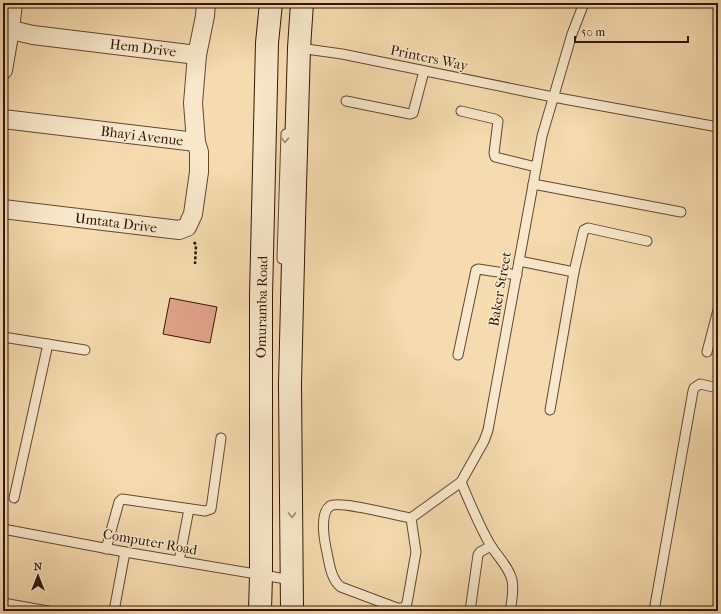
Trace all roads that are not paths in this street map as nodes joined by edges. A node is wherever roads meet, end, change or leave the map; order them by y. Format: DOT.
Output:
graph roads {
  1 [pos="13,3"];
  2 [pos="206,3"];
  3 [pos="271,3"];
  4 [pos="280,3"];
  5 [pos="302,3"];
  6 [pos="584,3"];
  7 [pos="278,24"];
  8 [pos="7,29"];
  9 [pos="299,48"];
  10 [pos="276,52"];
  11 [pos="197,55"];
  12 [pos="3,70"];
  13 [pos="424,71"];
  14 [pos="553,97"];
  15 [pos="346,101"];
  16 [pos="461,111"];
  17 [pos="3,119"];
  18 [pos="286,126"];
  19 [pos="718,127"];
  20 [pos="196,142"];
  21 [pos="536,167"];
  22 [pos="533,184"];
  23 [pos="3,209"];
  24 [pos="681,212"];
  25 [pos="187,227"];
  26 [pos="647,241"];
  27 [pos="519,261"];
  28 [pos="282,270"];
  29 [pos="574,272"];
  30 [pos="517,274"];
  31 [pos="271,276"];
  32 [pos="718,310"];
  33 [pos="282,326"];
  34 [pos="3,337"];
  35 [pos="48,344"];
  36 [pos="85,350"];
  37 [pos="707,352"];
  38 [pos="270,355"];
  39 [pos="458,355"];
  40 [pos="718,388"];
  41 [pos="550,410"];
  42 [pos="221,438"];
  43 [pos="291,476"];
  44 [pos="461,482"];
  45 [pos="14,498"];
  46 [pos="190,509"];
  47 [pos="411,518"];
  48 [pos="3,529"];
  49 [pos="491,546"];
  50 [pos="106,549"];
  51 [pos="125,552"];
  52 [pos="179,561"];
  53 [pos="265,576"];
  54 [pos="290,596"];
  55 [pos="3,603"];
  56 [pos="48,611"];
  57 [pos="114,611"];
  58 [pos="118,611"];
  59 [pos="260,611"];
  60 [pos="268,611"];
  61 [pos="470,611"];
  62 [pos="510,611"];
  63 [pos="654,611"];
  1 -- 8 [label="street"];
  2 -- 11 [label="street"];
  3 -- 53 [label="main road, Omuramba Road"];
  4 -- 7 [label="lane"];
  5 -- 9 [label="main road"];
  6 -- 14 [label="lane"];
  8 -- 11 [label="street, Hem Drive"];
  8 -- 12 [label="street"];
  9 -- 13 [label="lane, Printers Way"];
  9 -- 43 [label="main road"];
  10 -- 31 [label="lane"];
  11 -- 20 [label="street"];
  13 -- 14 [label="lane, Printers Way"];
  13 -- 15 [label="lane"];
  14 -- 19 [label="lane, Printers Way"];
  14 -- 21 [label="lane, Baker Street"];
  16 -- 21 [label="lane"];
  17 -- 20 [label="street, Bhayi Avenue"];
  18 -- 28 [label="lane, one-way"];
  20 -- 25 [label="street, Bhayi Avenue"];
  21 -- 22 [label="lane, Baker Street"];
  22 -- 24 [label="lane"];
  22 -- 27 [label="lane, Baker Street"];
  23 -- 25 [label="street, Umtata Drive"];
  26 -- 29 [label="lane"];
  27 -- 29 [label="lane"];
  27 -- 30 [label="lane, Baker Street"];
  29 -- 41 [label="lane"];
  30 -- 39 [label="lane"];
  30 -- 44 [label="lane, Baker Street"];
  32 -- 37 [label="lane"];
  33 -- 43 [label="lane"];
  34 -- 35 [label="lane"];
  35 -- 36 [label="lane"];
  35 -- 45 [label="lane"];
  38 -- 53 [label="lane"];
  40 -- 63 [label="lane"];
  42 -- 46 [label="lane"];
  43 -- 54 [label="main road, one-way"];
  44 -- 47 [label="lane"];
  44 -- 49 [label="lane"];
  46 -- 50 [label="lane"];
  46 -- 52 [label="lane"];
  47 -- 47 [label="lane"];
  48 -- 50 [label="lane, Computer Road"];
  49 -- 61 [label="lane"];
  49 -- 62 [label="lane"];
  50 -- 51 [label="lane, Computer Road"];
  51 -- 52 [label="lane, Computer Road"];
  51 -- 57 [label="lane"];
  52 -- 53 [label="lane, Computer Road"];
  53 -- 54 [label="lane, Computer Road"];
  53 -- 59 [label="main road, Omuramba Road"];
  53 -- 60 [label="lane"];
  55 -- 56 [label="lane"];
  57 -- 58 [label="lane"];
}
